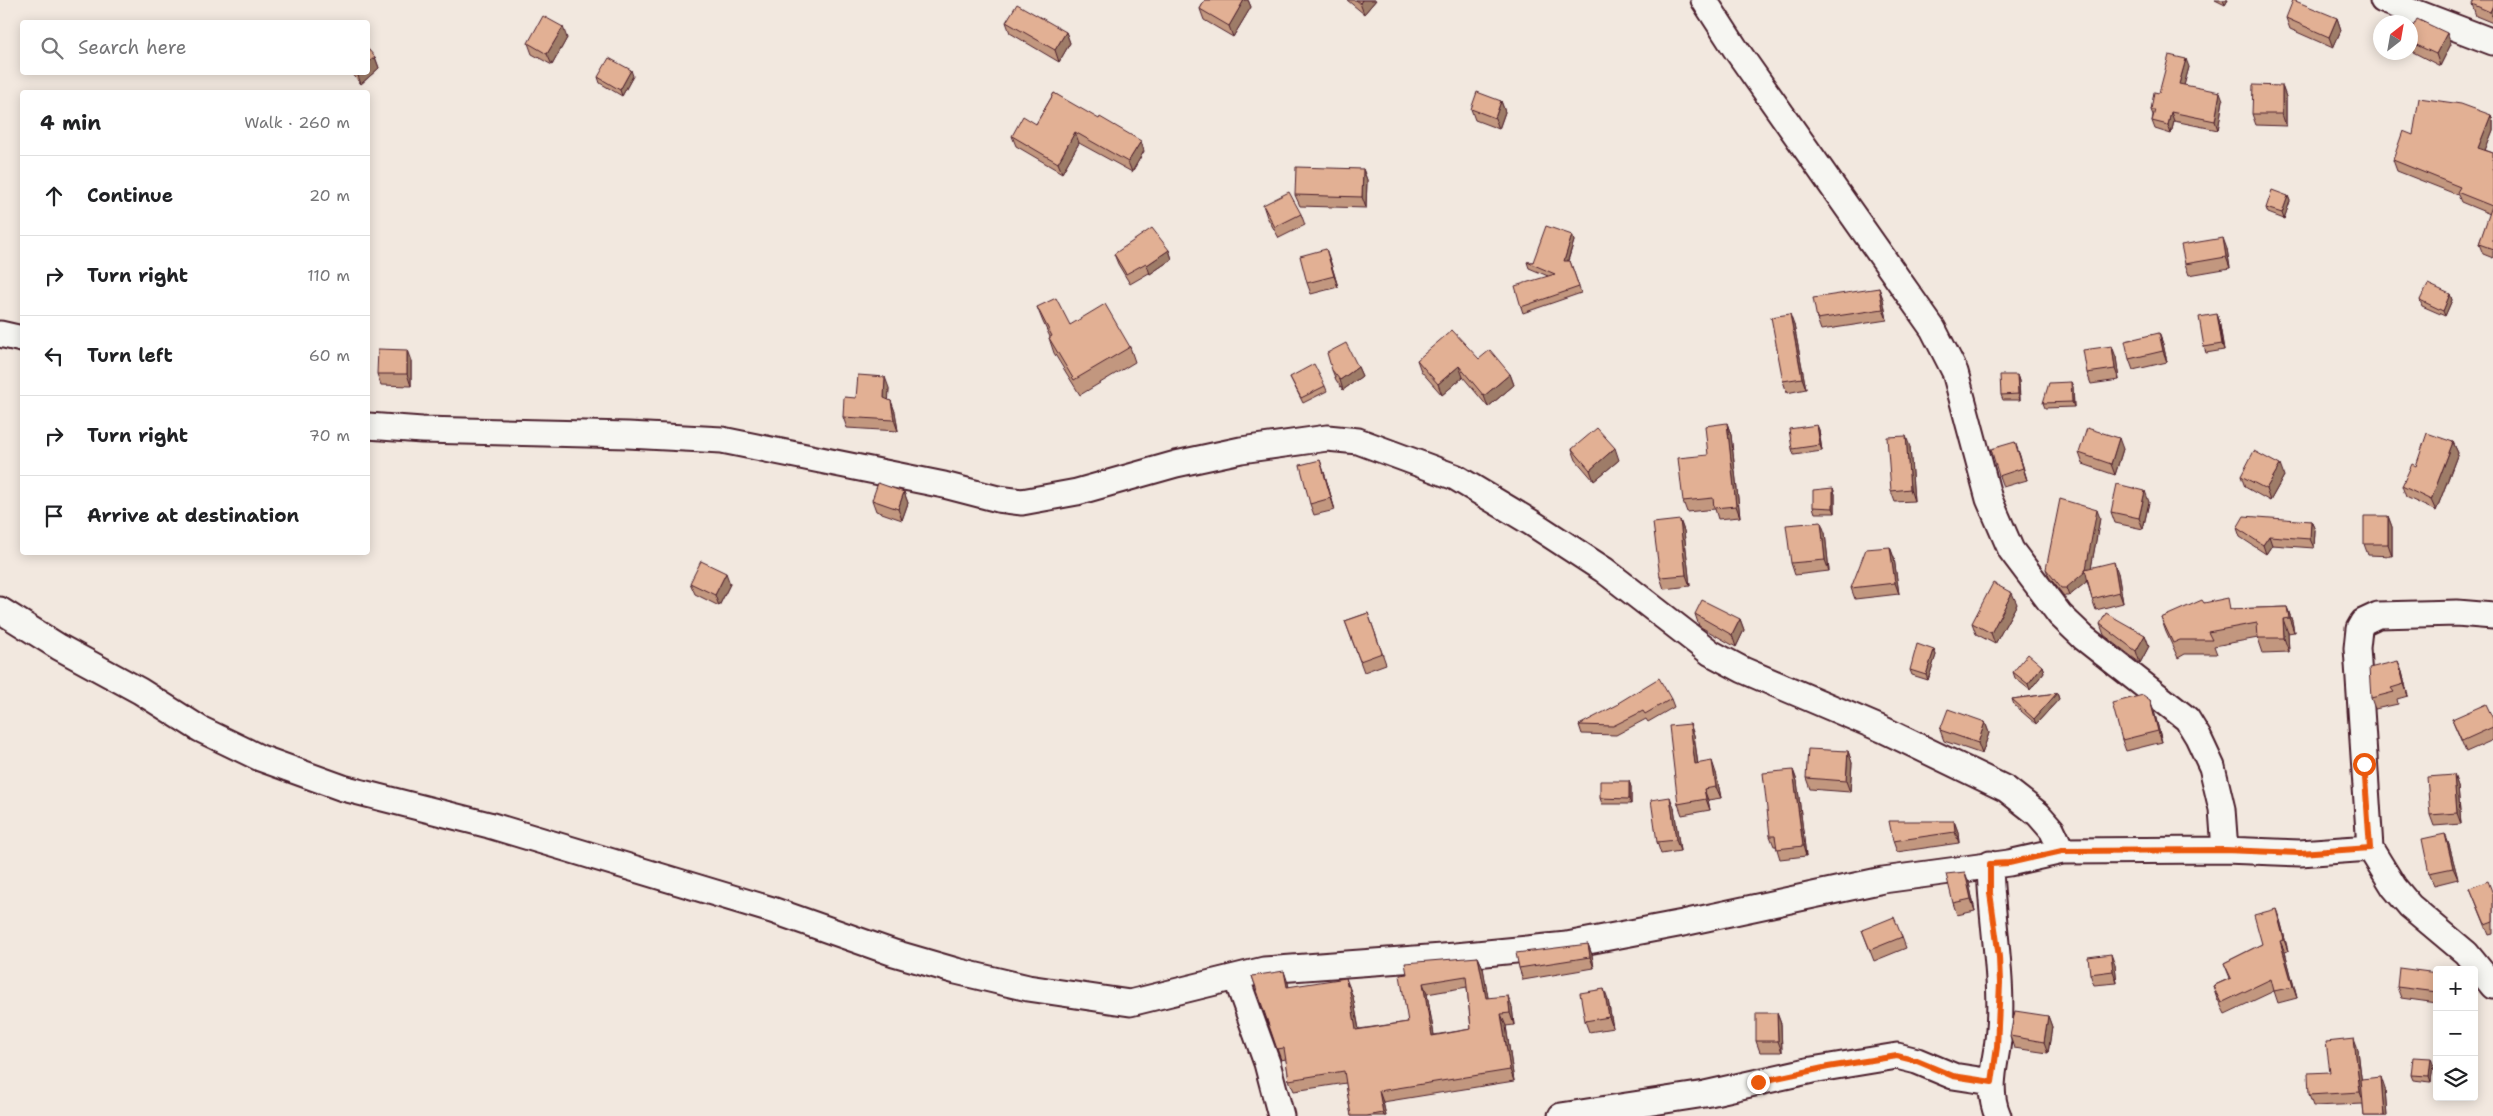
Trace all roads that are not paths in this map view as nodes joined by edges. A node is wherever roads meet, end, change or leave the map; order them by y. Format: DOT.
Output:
graph roads {
  1 [pos="1704,0"];
  2 [pos="2383,0"];
  3 [pos="2493,42"];
  4 [pos="0,334"];
  5 [pos="20,339"];
  6 [pos="370,426"];
  7 [pos="0,610"];
  8 [pos="2493,616"];
  9 [pos="2370,848"];
  10 [pos="2225,850"];
  11 [pos="2062,851"];
  12 [pos="1990,864"];
  13 [pos="1236,977"];
  14 [pos="2493,986"];
  15 [pos="1992,1082"];
  16 [pos="1281,1116"];
  17 [pos="1561,1116"];
  18 [pos="1998,1116"];
  1 -- 10 [label="street"];
  2 -- 3 [label="street"];
  4 -- 5 [label="street"];
  6 -- 11 [label="street"];
  7 -- 13 [label="street"];
  8 -- 9 [label="street"];
  9 -- 10 [label="street"];
  9 -- 14 [label="street"];
  10 -- 11 [label="street"];
  11 -- 12 [label="street"];
  12 -- 13 [label="street"];
  12 -- 15 [label="street"];
  13 -- 16 [label="street"];
  15 -- 17 [label="street"];
  15 -- 18 [label="street"];
}
